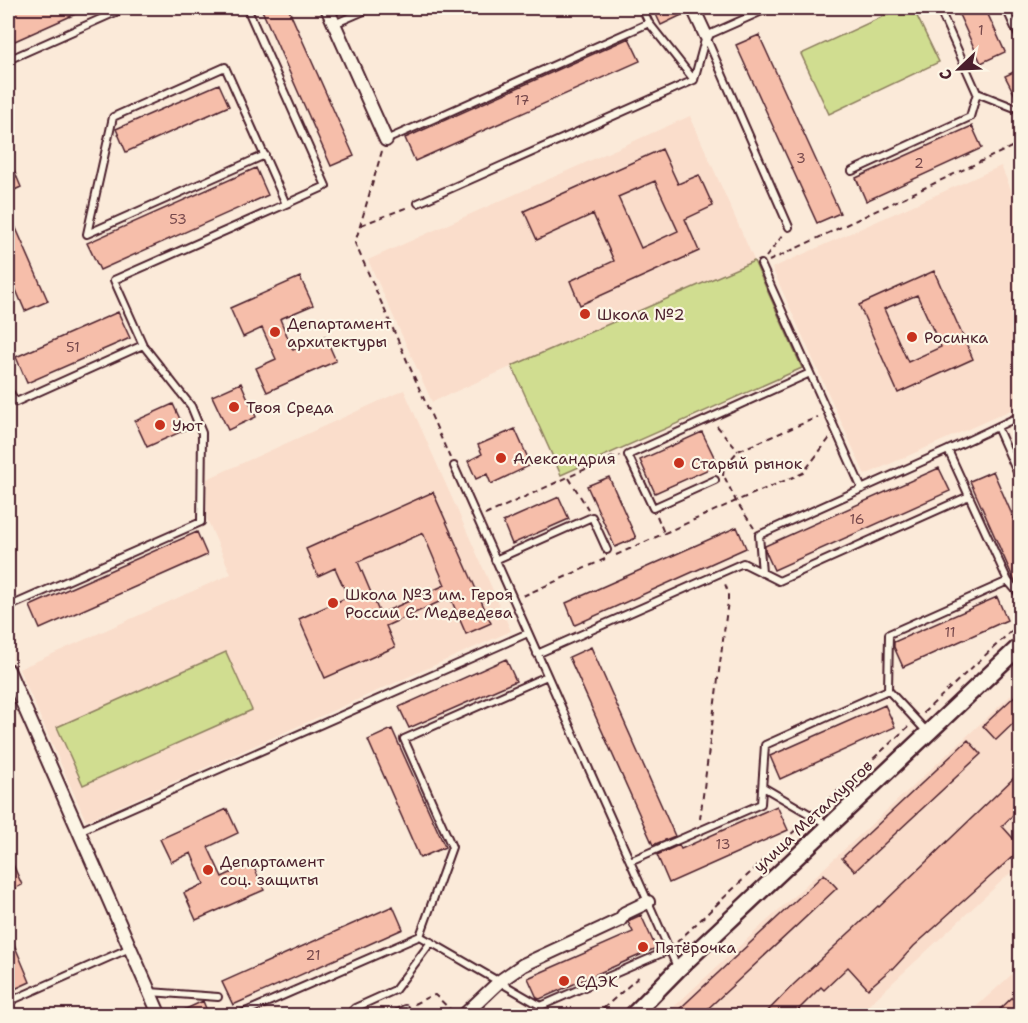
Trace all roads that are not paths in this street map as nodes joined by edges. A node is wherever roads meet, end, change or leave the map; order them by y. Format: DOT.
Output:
graph roads {
  1 [pos="125,8"];
  2 [pos="247,8"];
  3 [pos="327,8"];
  4 [pos="371,8"];
  5 [pos="642,8"];
  6 [pos="693,8"];
  7 [pos="769,8"];
  8 [pos="939,8"];
  9 [pos="1006,8"];
  10 [pos="649,23"];
  11 [pos="334,24"];
  12 [pos="706,36"];
  13 [pos="1020,39"];
  14 [pos="8,60"];
  15 [pos="694,80"];
  16 [pos="977,93"];
  17 [pos="1020,110"];
  18 [pos="386,140"];
  19 [pos="265,155"];
  20 [pos="852,171"];
  21 [pos="418,203"];
  22 [pos="286,204"];
  23 [pos="789,227"];
  24 [pos="761,264"];
  25 [pos="8,310"];
  26 [pos="8,317"];
  27 [pos="143,345"];
  28 [pos="810,373"];
  29 [pos="8,390"];
  30 [pos="1020,416"];
  31 [pos="997,427"];
  32 [pos="948,450"];
  33 [pos="454,466"];
  34 [pos="1020,471"];
  35 [pos="715,480"];
  36 [pos="862,489"];
  37 [pos="969,496"];
  38 [pos="607,550"];
  39 [pos="495,560"];
  40 [pos="762,573"];
  41 [pos="1008,581"];
  42 [pos="1020,595"];
  43 [pos="8,607"];
  44 [pos="528,633"];
  45 [pos="1020,646"];
  46 [pos="537,654"];
  47 [pos="8,670"];
  48 [pos="547,676"];
  49 [pos="888,690"];
  50 [pos="928,732"];
  51 [pos="763,787"];
  52 [pos="829,825"];
  53 [pos="79,832"];
  54 [pos="630,861"];
  55 [pos="648,902"];
  56 [pos="420,936"];
  57 [pos="432,942"];
  58 [pos="130,948"];
  59 [pos="669,950"];
  60 [pos="678,969"];
  61 [pos="500,981"];
  62 [pos="149,992"];
  63 [pos="219,997"];
  64 [pos="8,1002"];
  65 [pos="405,1009"];
  66 [pos="160,1016"];
  67 [pos="237,1016"];
  68 [pos="352,1016"];
  69 [pos="392,1016"];
  70 [pos="463,1016"];
  71 [pos="632,1016"];
  1 -- 14 [label="lane"];
  2 -- 22 [label="lane"];
  3 -- 11 [label="street"];
  4 -- 11 [label="lane"];
  5 -- 10 [label="lane"];
  6 -- 12 [label="street"];
  7 -- 12 [label="lane"];
  8 -- 16 [label="lane"];
  9 -- 13 [label="lane"];
  10 -- 15 [label="lane"];
  10 -- 18 [label="lane"];
  11 -- 18 [label="street"];
  12 -- 15 [label="lane"];
  12 -- 23 [label="lane"];
  15 -- 21 [label="lane"];
  16 -- 17 [label="lane"];
  16 -- 20 [label="lane"];
  19 -- 19 [label="lane"];
  19 -- 22 [label="lane"];
  22 -- 27 [label="lane"];
  24 -- 28 [label="lane"];
  25 -- 26 [label="lane"];
  27 -- 29 [label="lane"];
  27 -- 43 [label="lane"];
  28 -- 35 [label="lane"];
  28 -- 36 [label="lane"];
  30 -- 31 [label="lane"];
  31 -- 32 [label="lane"];
  31 -- 34 [label="lane"];
  32 -- 36 [label="lane"];
  32 -- 37 [label="lane"];
  33 -- 39 [label="lane"];
  36 -- 40 [label="lane"];
  37 -- 40 [label="lane"];
  37 -- 41 [label="lane"];
  38 -- 39 [label="lane"];
  39 -- 44 [label="lane"];
  40 -- 46 [label="lane"];
  41 -- 42 [label="lane"];
  41 -- 49 [label="lane"];
  44 -- 46 [label="lane"];
  44 -- 53 [label="lane"];
  45 -- 50 [label="street, улица Металлургов"];
  46 -- 48 [label="lane"];
  47 -- 53 [label="street"];
  48 -- 54 [label="lane"];
  48 -- 56 [label="lane"];
  49 -- 50 [label="lane"];
  49 -- 51 [label="lane"];
  50 -- 52 [label="street, улица Металлургов"];
  51 -- 52 [label="lane"];
  51 -- 54 [label="lane"];
  52 -- 60 [label="street, улица Металлургов"];
  53 -- 58 [label="street"];
  54 -- 55 [label="lane"];
  55 -- 59 [label="lane"];
  55 -- 61 [label="street"];
  56 -- 57 [label="lane"];
  56 -- 67 [label="lane"];
  57 -- 61 [label="lane"];
  57 -- 68 [label="lane"];
  58 -- 62 [label="street"];
  58 -- 64 [label="lane"];
  59 -- 60 [label="lane"];
  59 -- 61 [label="lane"];
  60 -- 71 [label="street, улица Металлургов"];
  61 -- 70 [label="street"];
  62 -- 63 [label="lane"];
  62 -- 66 [label="street"];
  65 -- 69 [label="lane"];
}
